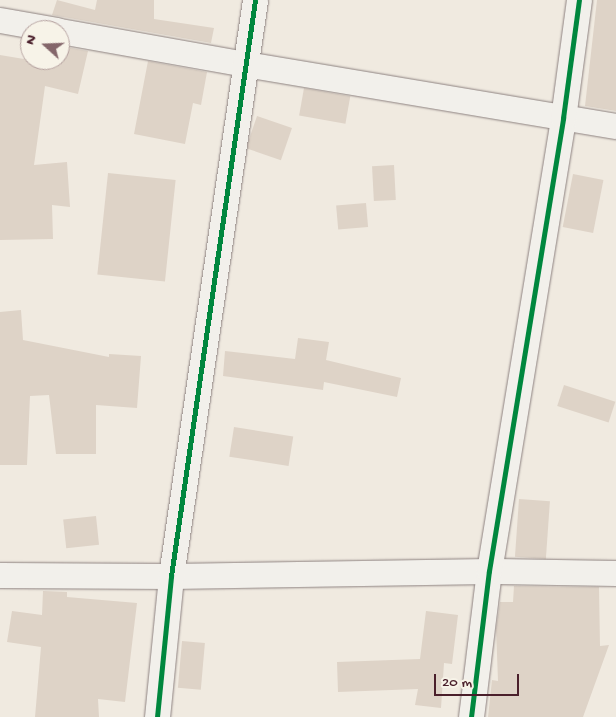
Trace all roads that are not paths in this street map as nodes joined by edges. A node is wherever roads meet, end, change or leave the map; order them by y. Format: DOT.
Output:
graph roads {
  1 [pos="255,0"];
  2 [pos="579,0"];
  3 [pos="0,20"];
  4 [pos="20,23"];
  5 [pos="70,32"];
  6 [pos="245,64"];
  7 [pos="563,118"];
  8 [pos="616,126"];
  9 [pos="489,571"];
  10 [pos="616,573"];
  11 [pos="0,575"];
  12 [pos="171,576"];
  13 [pos="157,717"];
  14 [pos="471,717"];
  1 -- 6 [label="street"];
  2 -- 7 [label="street"];
  3 -- 4 [label="street"];
  5 -- 6 [label="street"];
  6 -- 7 [label="street"];
  6 -- 12 [label="street"];
  7 -- 8 [label="street"];
  7 -- 9 [label="street"];
  9 -- 10 [label="street"];
  9 -- 12 [label="street"];
  9 -- 14 [label="street"];
  11 -- 12 [label="street"];
  12 -- 13 [label="street"];
}
